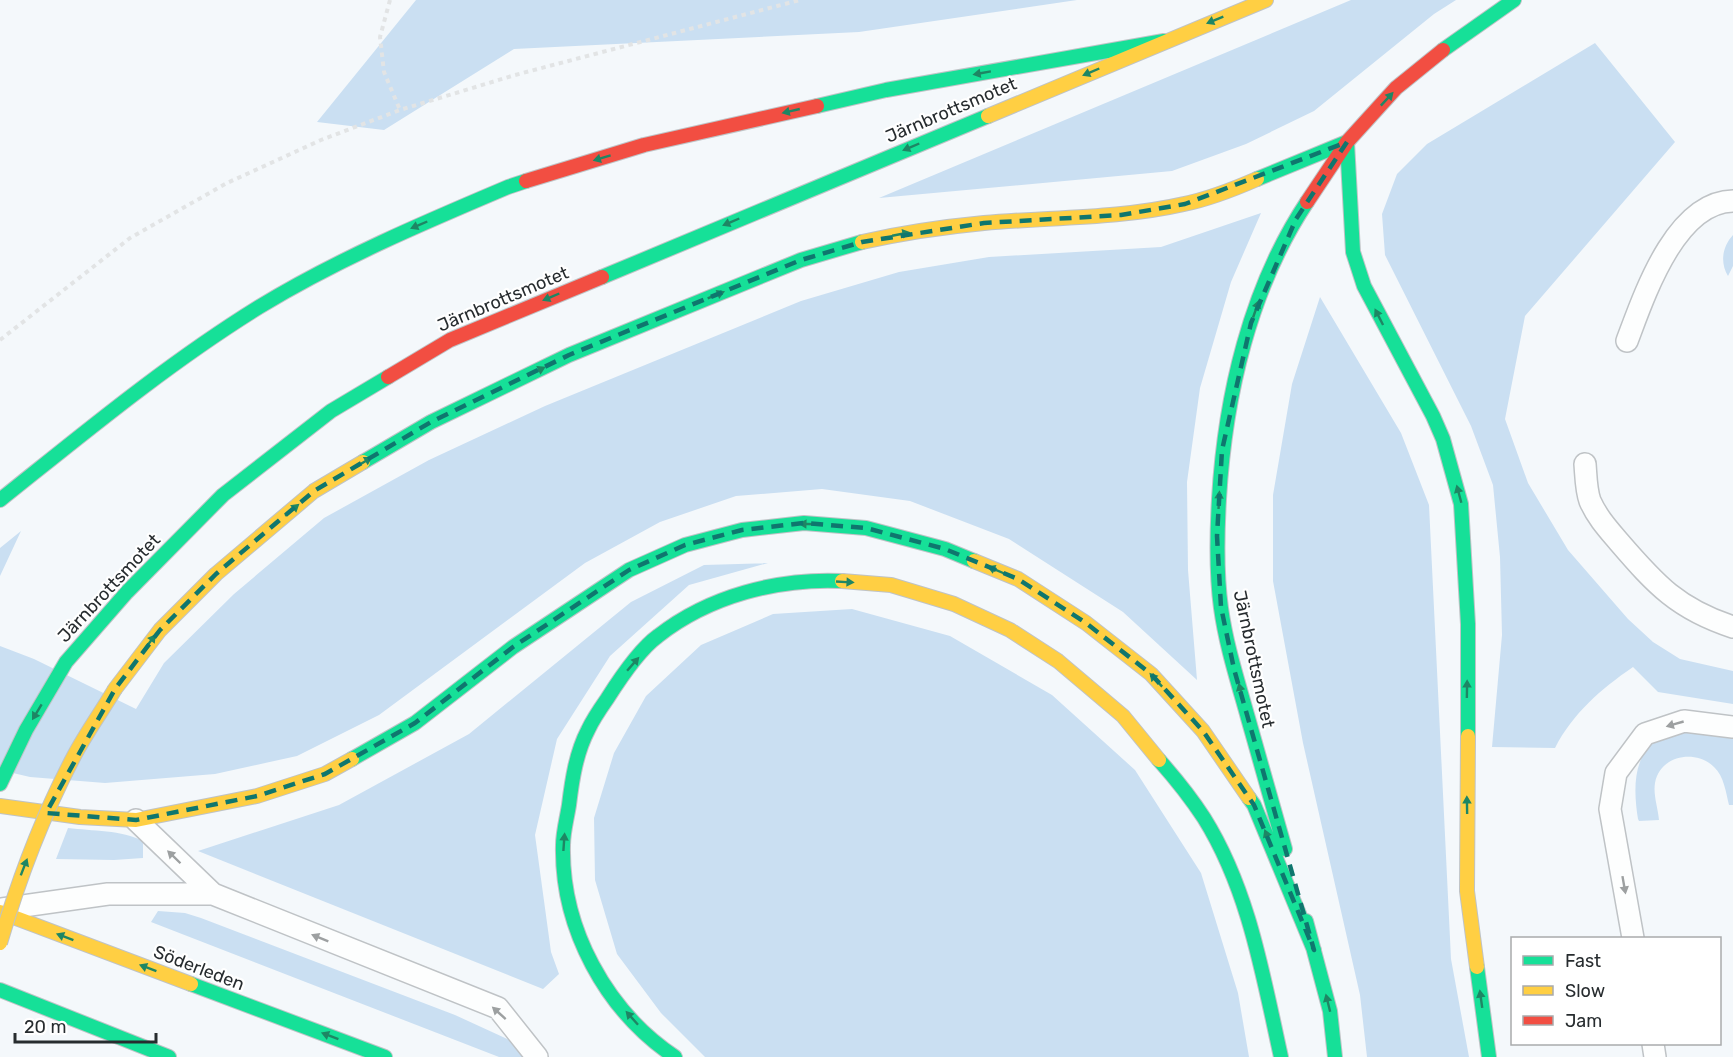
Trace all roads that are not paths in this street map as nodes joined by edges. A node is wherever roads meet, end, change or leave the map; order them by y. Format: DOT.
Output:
graph roads {
  1 [pos="1266,0"];
  2 [pos="1514,0"];
  3 [pos="1164,41"];
  4 [pos="1347,142"];
  5 [pos="1733,201"];
  6 [pos="1627,341"];
  7 [pos="1585,464"];
  8 [pos="0,500"];
  9 [pos="1733,627"];
  10 [pos="1733,727"];
  11 [pos="0,784"];
  12 [pos="0,806"];
  13 [pos="136,820"];
  14 [pos="213,894"];
  15 [pos="0,910"];
  16 [pos="1633,937"];
  17 [pos="0,943"];
  18 [pos="1314,950"];
  19 [pos="0,990"];
  20 [pos="169,1057"];
  21 [pos="385,1057"];
  22 [pos="537,1057"];
  23 [pos="675,1057"];
  24 [pos="1281,1057"];
  25 [pos="1335,1057"];
  26 [pos="1489,1057"];
  1 -- 3 [label="main road, one-way"];
  4 -- 2 [label="main road, Järnbrottsmotet, one-way"];
  3 -- 8 [label="main road, one-way"];
  3 -- 11 [label="main road, Järnbrottsmotet, one-way"];
  17 -- 4 [label="main road, one-way, bridge"];
  18 -- 4 [label="main road, Järnbrottsmotet, one-way"];
  26 -- 4 [label="main road, one-way"];
  5 -- 6 [label="lane"];
  7 -- 9 [label="lane"];
  10 -- 16 [label="lane, one-way"];
  12 -- 13 [label="main road"];
  14 -- 13 [label="lane, one-way"];
  18 -- 13 [label="main road, one-way"];
  14 -- 15 [label="lane"];
  22 -- 14 [label="lane, one-way"];
  21 -- 15 [label="main road, Söderleden, one-way"];
  25 -- 18 [label="main road, Järnbrottsmotet, one-way"];
  19 -- 20 [label="main road"];
  23 -- 24 [label="main road, one-way"];
}
